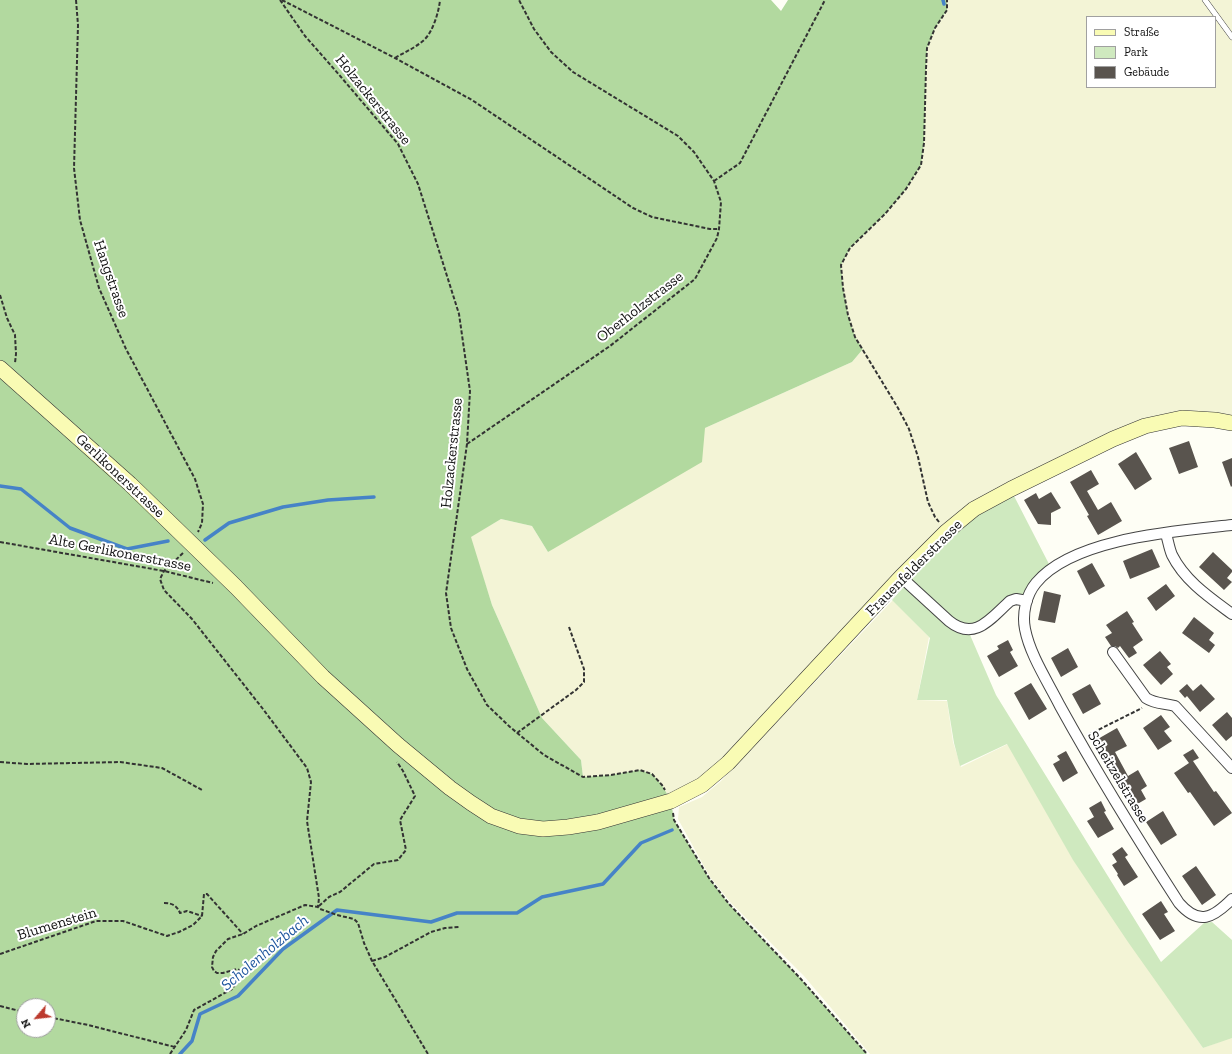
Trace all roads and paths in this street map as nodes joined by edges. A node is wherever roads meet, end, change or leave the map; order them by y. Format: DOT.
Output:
graph roads {
  1 [pos="76,0"];
  2 [pos="281,0"];
  3 [pos="440,0"];
  4 [pos="519,0"];
  5 [pos="825,0"];
  6 [pos="948,0"];
  7 [pos="1204,0"];
  8 [pos="1232,37"];
  9 [pos="395,58"];
  10 [pos="714,181"];
  11 [pos="719,229"];
  12 [pos="0,295"];
  13 [pos="0,368"];
  14 [pos="12,378"];
  15 [pos="1232,423"];
  16 [pos="467,444"];
  17 [pos="1232,525"];
  18 [pos="946,532"];
  19 [pos="1166,534"];
  20 [pos="0,542"];
  21 [pos="192,544"];
  22 [pos="164,571"];
  23 [pos="901,577"];
  24 [pos="216,584"];
  25 [pos="236,587"];
  26 [pos="1027,601"];
  27 [pos="1232,614"];
  28 [pos="569,627"];
  29 [pos="1113,652"];
  30 [pos="1153,703"];
  31 [pos="517,733"];
  32 [pos="1079,740"];
  33 [pos="0,762"];
  34 [pos="1232,768"];
  35 [pos="403,771"];
  36 [pos="202,790"];
  37 [pos="671,801"];
  38 [pos="1232,899"];
  39 [pos="164,903"];
  40 [pos="319,908"];
  41 [pos="202,916"];
  42 [pos="460,927"];
  43 [pos="243,934"];
  44 [pos="1,954"];
  45 [pos="372,961"];
  46 [pos="0,1006"];
  47 [pos="16,1010"];
  48 [pos="56,1019"];
  49 [pos="175,1046"];
  50 [pos="170,1054"];
  51 [pos="428,1054"];
  52 [pos="867,1054"];
  1 -- 21 [label="path, Hangstrasse"];
  2 -- 9 [label="path"];
  2 -- 16 [label="path, Holzackerstrasse"];
  3 -- 9 [label="path"];
  4 -- 10 [label="path, Oberholzstrasse"];
  5 -- 10 [label="path"];
  6 -- 18 [label="path"];
  7 -- 8 [label="lane"];
  9 -- 11 [label="path"];
  10 -- 11 [label="path, Oberholzstrasse"];
  11 -- 16 [label="path, Oberholzstrasse"];
  12 -- 14 [label="path"];
  13 -- 14 [label="street, Gerlikonerstrasse"];
  14 -- 21 [label="street, Gerlikonerstrasse"];
  15 -- 18 [label="street, Frauenfelderstrasse"];
  16 -- 31 [label="path, Holzackerstrasse"];
  17 -- 19 [label="street, Scheitzelstrasse"];
  18 -- 23 [label="street, Frauenfelderstrasse"];
  19 -- 26 [label="street, Scheitzelstrasse"];
  19 -- 27 [label="street"];
  20 -- 22 [label="path, Alte Gerlikonerstrasse"];
  21 -- 22 [label="path"];
  21 -- 25 [label="street, Gerlikonerstrasse"];
  22 -- 24 [label="path, Alte Gerlikonerstrasse"];
  22 -- 40 [label="path"];
  23 -- 26 [label="street"];
  23 -- 37 [label="street, Frauenfelderstrasse"];
  25 -- 37 [label="street, Frauenfelderstrasse"];
  26 -- 32 [label="street, Scheitzelstrasse"];
  28 -- 31 [label="path"];
  29 -- 30 [label="street"];
  30 -- 32 [label="path"];
  30 -- 34 [label="street"];
  31 -- 37 [label="path, Holzackerstrasse"];
  32 -- 38 [label="street, Scheitzelstrasse"];
  33 -- 36 [label="path"];
  35 -- 40 [label="path"];
  37 -- 52 [label="path"];
  39 -- 41 [label="path"];
  40 -- 43 [label="path"];
  40 -- 45 [label="path"];
  41 -- 43 [label="path"];
  41 -- 44 [label="path, Blumenstein"];
  42 -- 45 [label="path"];
  43 -- 49 [label="path"];
  45 -- 51 [label="path"];
  46 -- 47 [label="path"];
  48 -- 49 [label="path"];
  49 -- 50 [label="path"];
}
